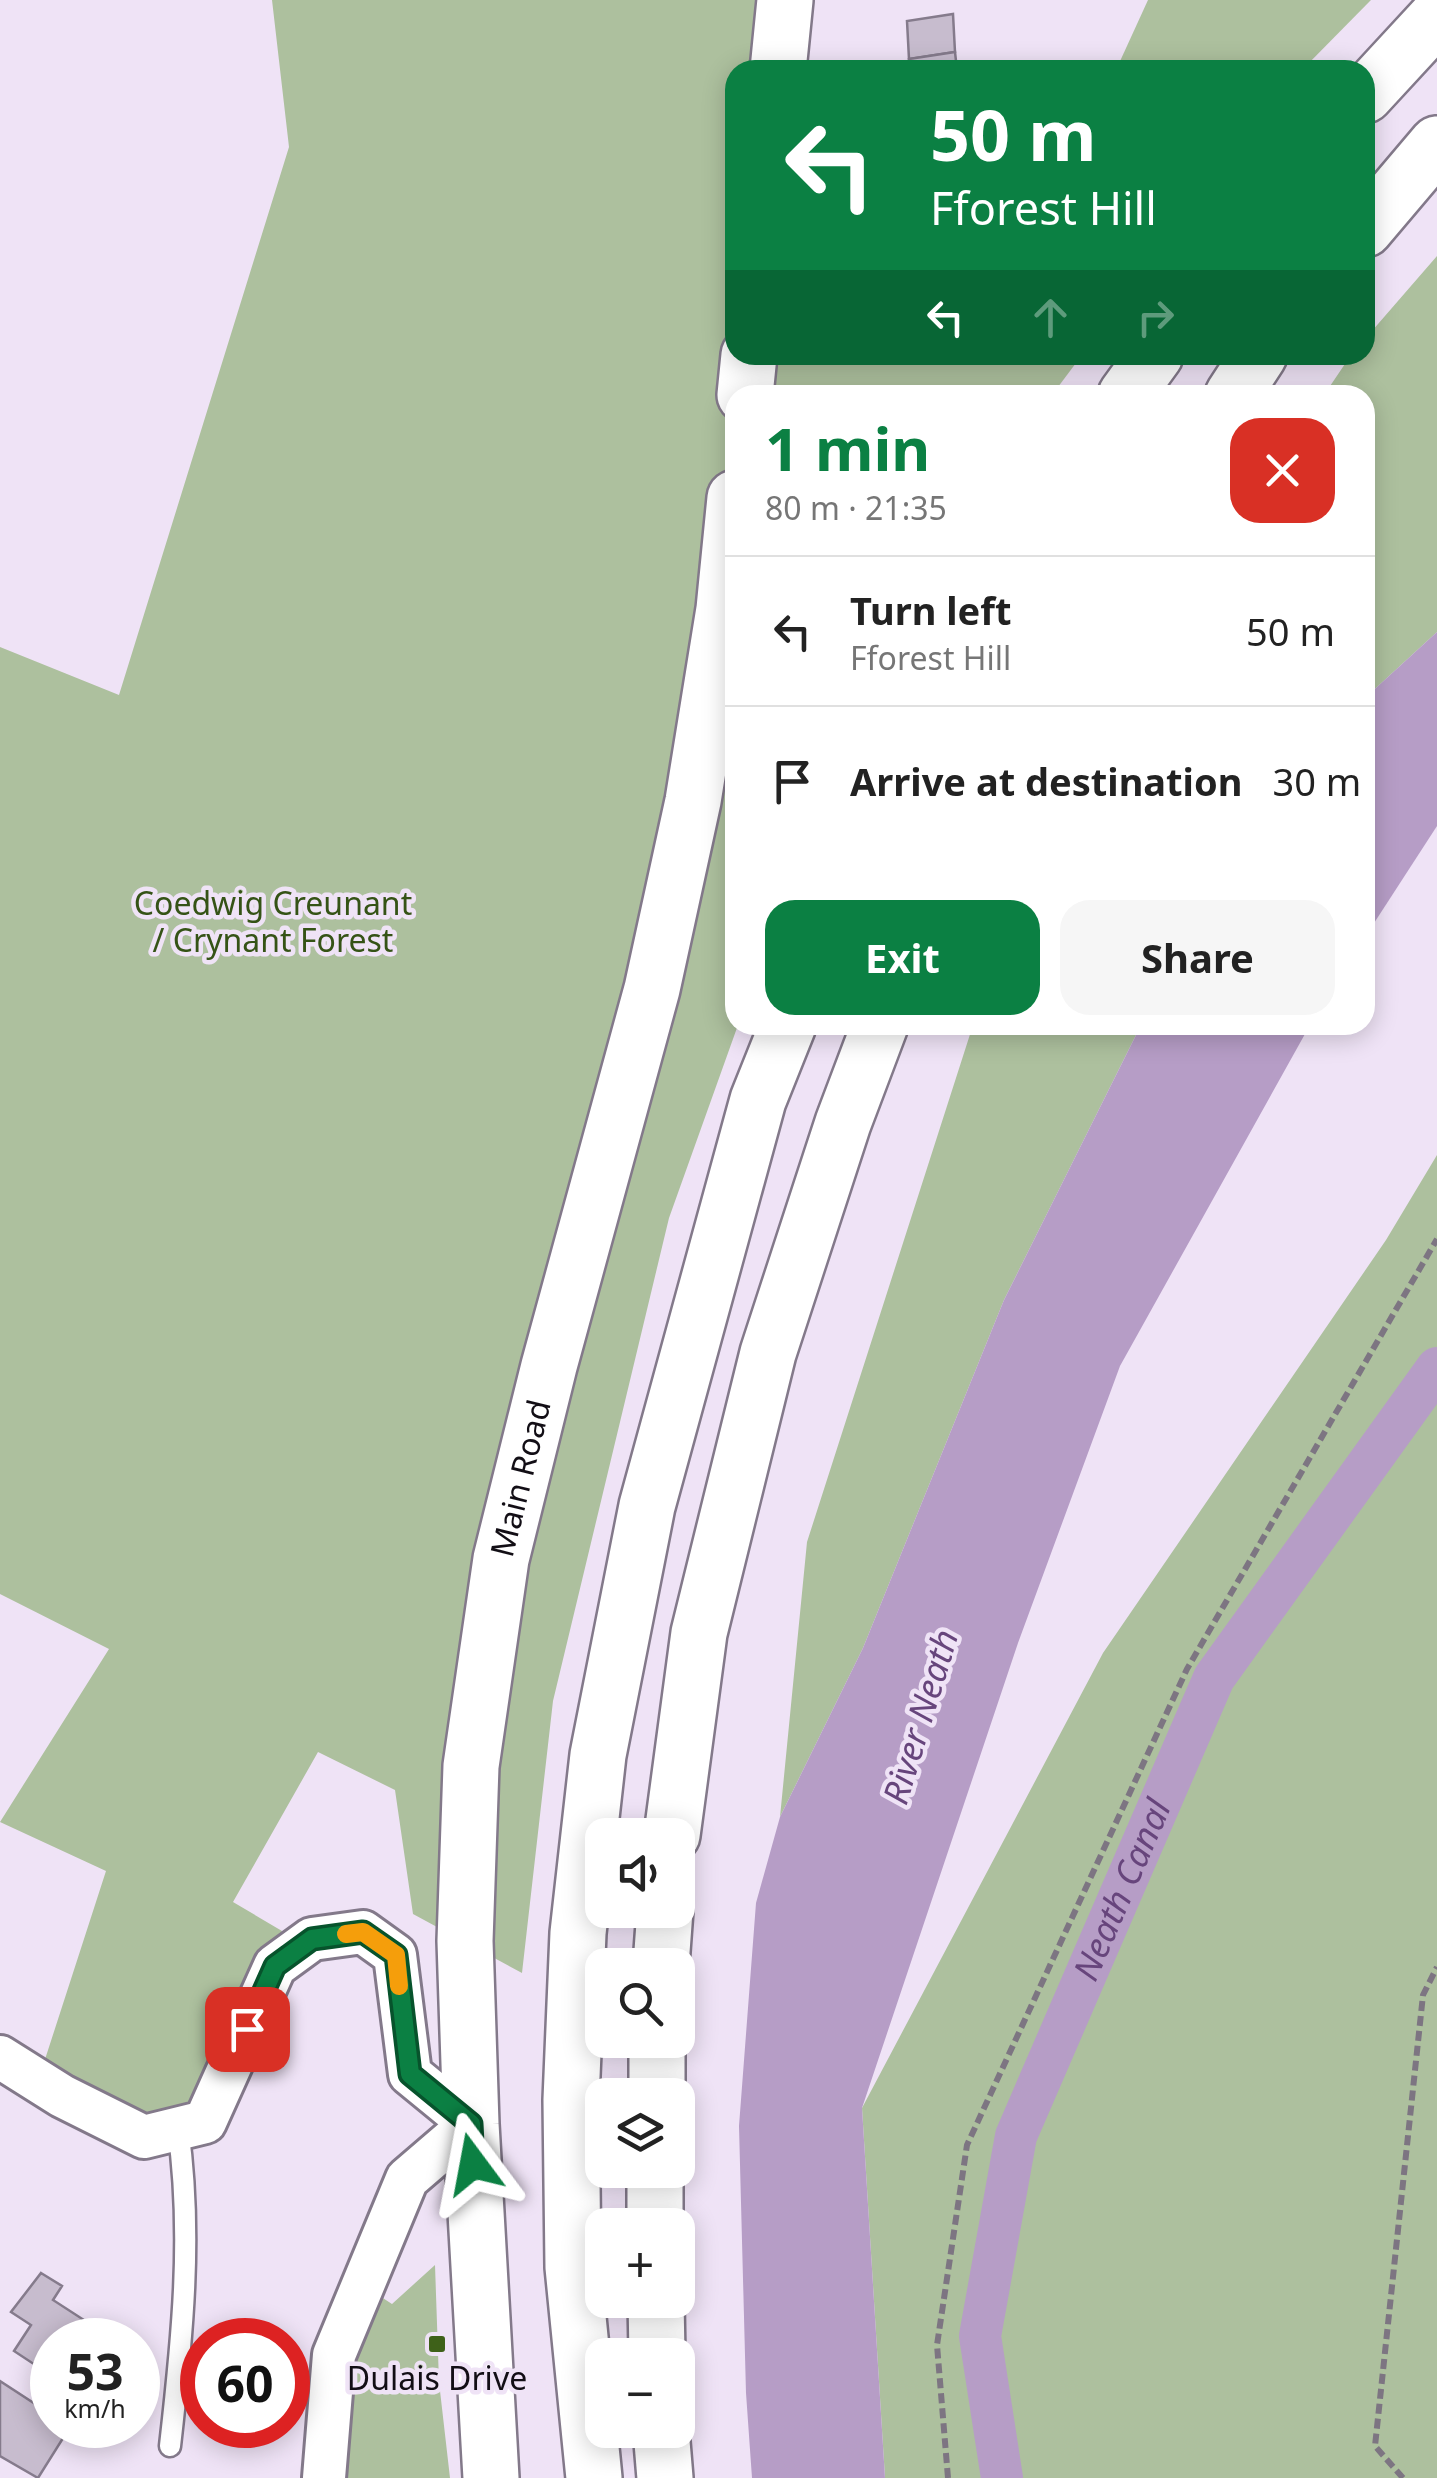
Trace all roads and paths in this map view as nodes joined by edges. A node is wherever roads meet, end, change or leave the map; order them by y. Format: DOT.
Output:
graph roads {
  1 [pos="785,0"];
  2 [pos="1437,17"];
  3 [pos="779,60"];
  4 [pos="1375,83"];
  5 [pos="1437,144"];
  6 [pos="1375,217"];
  7 [pos="725,599"];
  8 [pos="784,1035"];
  9 [pos="876,1035"];
  10 [pos="1437,1239"];
  11 [pos="674,1818"];
  12 [pos="1437,1966"];
  13 [pos="0,2057"];
  14 [pos="471,2124"];
  15 [pos="178,2129"];
  16 [pos="170,2446"];
  17 [pos="662,2448"];
  18 [pos="324,2478"];
  19 [pos="491,2478"];
  20 [pos="594,2478"];
  21 [pos="665,2478"];
  22 [pos="948,2478"];
  23 [pos="1402,2478"];
  1 -- 3 [label="main road"];
  2 -- 4 [label="main road"];
  5 -- 6 [label="main road"];
  7 -- 14 [label="main road, Main Road"];
  8 -- 20 [label="main road"];
  9 -- 11 [label="main road"];
  10 -- 22 [label="path"];
  12 -- 23 [label="path"];
  13 -- 15 [label="street"];
  14 -- 15 [label="street"];
  14 -- 18 [label="street"];
  14 -- 19 [label="main road, Main Road"];
  15 -- 16 [label="lane"];
  17 -- 21 [label="main road"];
}
